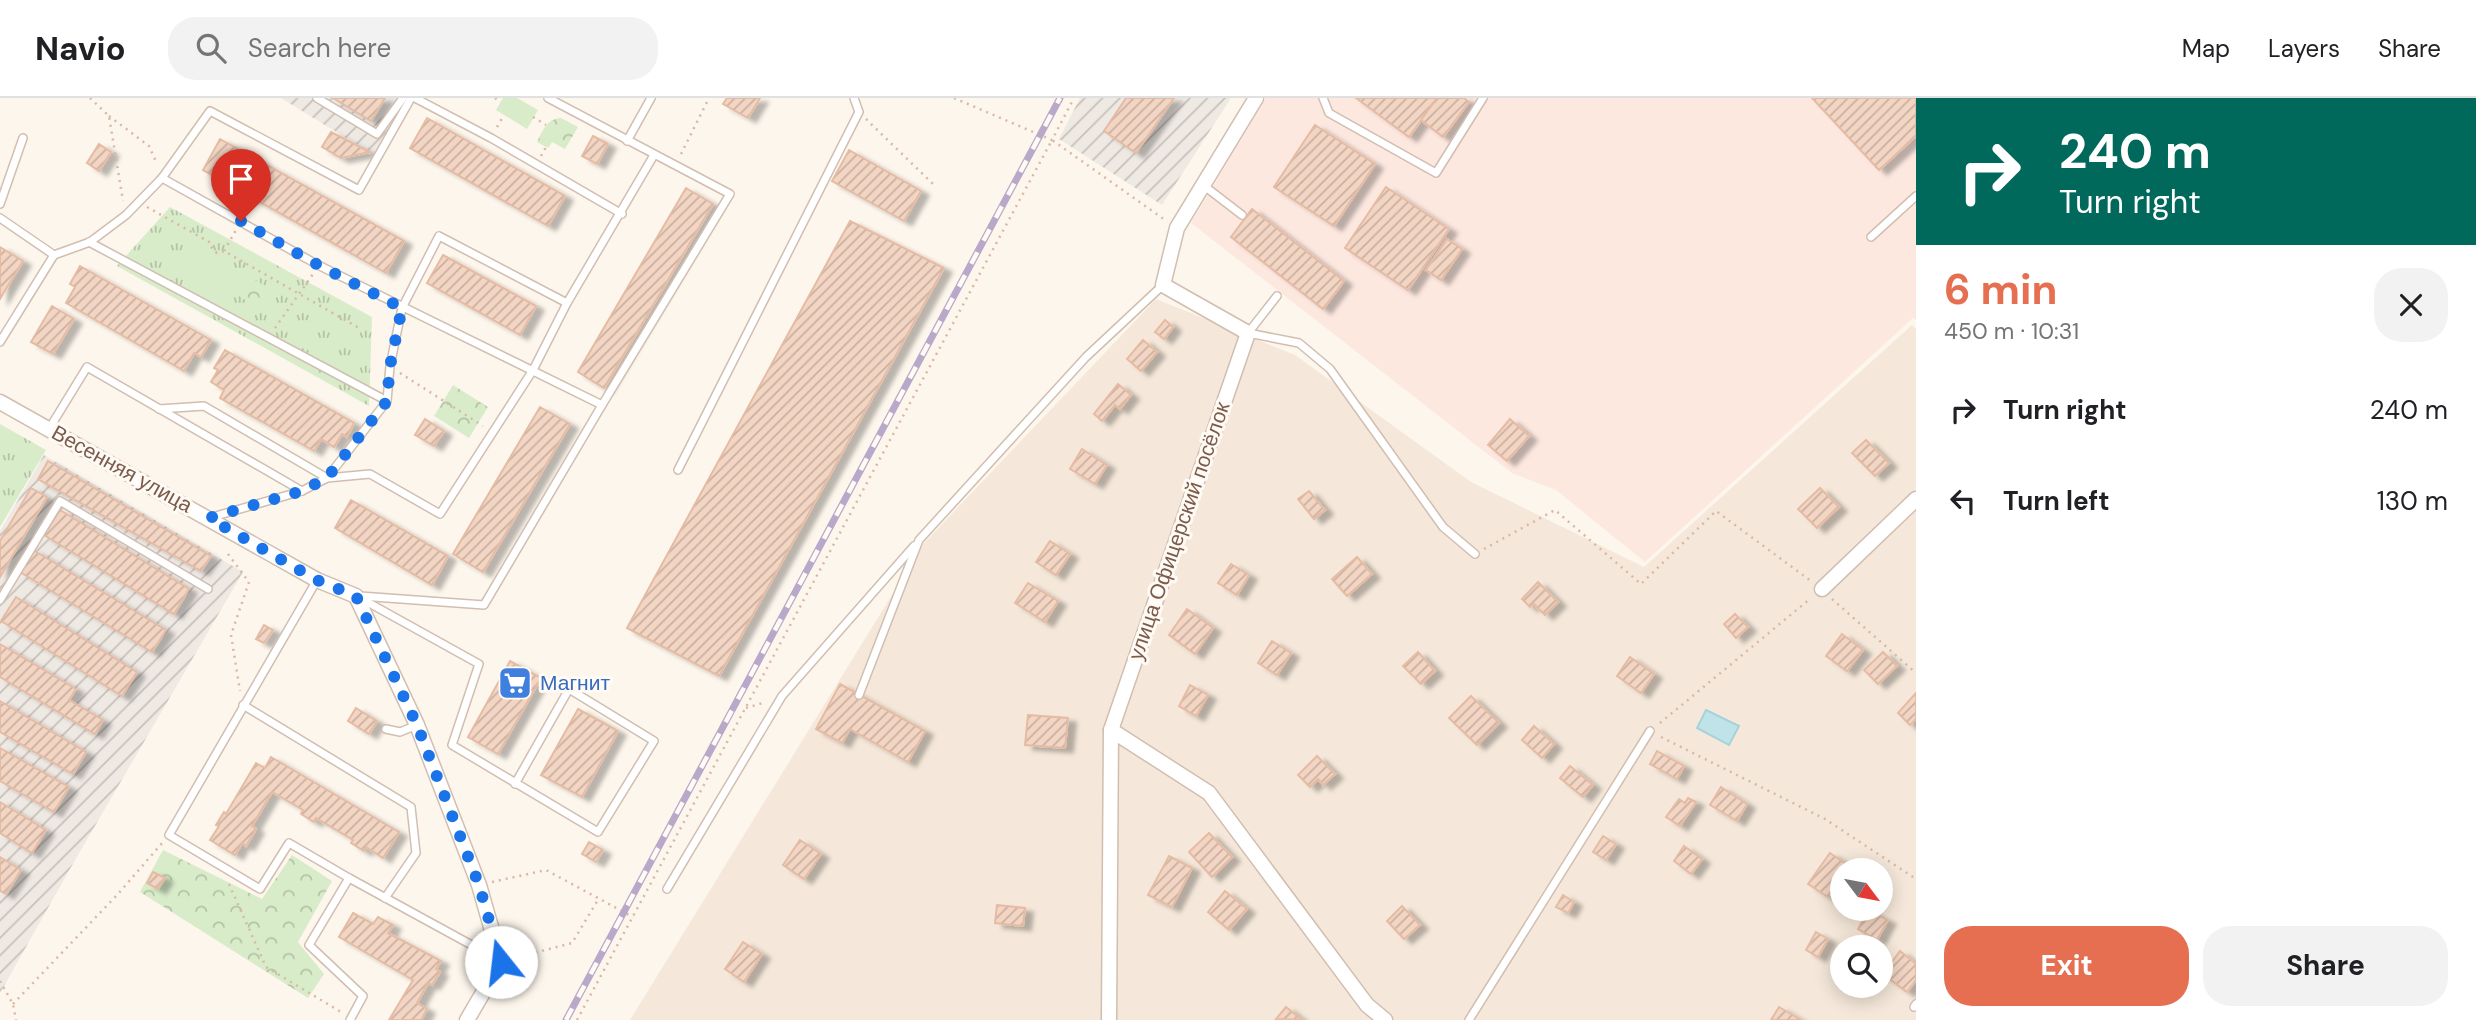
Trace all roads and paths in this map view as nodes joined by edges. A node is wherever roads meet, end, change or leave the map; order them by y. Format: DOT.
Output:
graph roads {
  1 [pos="90,98"];
  2 [pos="317,98"];
  3 [pos="403,98"];
  4 [pos="413,98"];
  5 [pos="495,98"];
  6 [pos="548,98"];
  7 [pos="651,98"];
  8 [pos="709,98"];
  9 [pos="854,98"];
  10 [pos="954,98"];
  11 [pos="1074,98"];
  12 [pos="1256,98"];
  13 [pos="1323,98"];
  14 [pos="1483,98"];
  15 [pos="500,102"];
  16 [pos="859,112"];
  17 [pos="505,115"];
  18 [pos="109,116"];
  19 [pos="533,117"];
  20 [pos="546,125"];
  21 [pos="23,138"];
  22 [pos="491,138"];
  23 [pos="1052,140"];
  24 [pos="627,141"];
  25 [pos="654,155"];
  26 [pos="676,165"];
  27 [pos="162,178"];
  28 [pos="933,184"];
  29 [pos="1203,185"];
  30 [pos="1916,196"];
  31 [pos="139,202"];
  32 [pos="0,204"];
  33 [pos="622,214"];
  34 [pos="125,215"];
  35 [pos="1242,215"];
  36 [pos="0,218"];
  37 [pos="241,221"];
  38 [pos="1177,228"];
  39 [pos="1871,237"];
  40 [pos="89,242"];
  41 [pos="225,251"];
  42 [pos="54,255"];
  43 [pos="318,265"];
  44 [pos="1163,285"];
  45 [pos="300,294"];
  46 [pos="1277,296"];
  47 [pos="567,303"];
  48 [pos="402,308"];
  49 [pos="359,328"];
  50 [pos="1248,332"];
  51 [pos="268,336"];
  52 [pos="0,342"];
  53 [pos="390,366"];
  54 [pos="533,370"];
  55 [pos="387,401"];
  56 [pos="0,402"];
  57 [pos="602,405"];
  58 [pos="158,409"];
  59 [pos="49,429"];
  60 [pos="492,431"];
  61 [pos="678,470"];
  62 [pos="327,478"];
  63 [pos="302,491"];
  64 [pos="1916,499"];
  65 [pos="209,518"];
  66 [pos="919,540"];
  67 [pos="228,554"];
  68 [pos="1475,554"];
  69 [pos="317,580"];
  70 [pos="208,589"];
  71 [pos="1822,589"];
  72 [pos="356,596"];
  73 [pos="0,600"];
  74 [pos="1916,673"];
  75 [pos="859,695"];
  76 [pos="243,705"];
  77 [pos="417,725"];
  78 [pos="386,730"];
  79 [pos="1111,730"];
  80 [pos="1650,731"];
  81 [pos="515,784"];
  82 [pos="169,835"];
  83 [pos="220,865"];
  84 [pos="349,878"];
  85 [pos="1916,879"];
  86 [pos="479,885"];
  87 [pos="667,889"];
  88 [pos="384,898"];
  89 [pos="599,898"];
  90 [pos="633,917"];
  91 [pos="501,962"];
  92 [pos="0,981"];
  93 [pos="13,1004"];
  94 [pos="351,1019"];
  95 [pos="16,1020"];
  96 [pos="467,1020"];
  97 [pos="577,1020"];
  98 [pos="1109,1020"];
  99 [pos="1385,1020"];
  100 [pos="1469,1020"];
  1 -- 18 [label="path"];
  2 -- 3 [label="lane"];
  4 -- 22 [label="lane"];
  4 -- 27 [label="lane"];
  5 -- 15 [label="path"];
  6 -- 24 [label="lane"];
  7 -- 24 [label="lane"];
  8 -- 26 [label="path"];
  9 -- 16 [label="lane"];
  10 -- 23 [label="path"];
  11 -- 23 [label="path"];
  12 -- 29 [label="street"];
  13 -- 14 [label="lane"];
  16 -- 28 [label="path"];
  16 -- 61 [label="lane"];
  17 -- 22 [label="path"];
  18 -- 27 [label="path"];
  18 -- 34 [label="path"];
  19 -- 20 [label="path"];
  21 -- 32 [label="lane"];
  22 -- 33 [label="lane"];
  23 -- 38 [label="path"];
  23 -- 90 [label="path"];
  24 -- 25 [label="lane"];
  25 -- 26 [label="lane"];
  25 -- 33 [label="lane"];
  26 -- 57 [label="lane"];
  27 -- 31 [label="lane"];
  27 -- 37 [label="lane"];
  29 -- 35 [label="lane"];
  29 -- 38 [label="street"];
  30 -- 39 [label="lane"];
  31 -- 34 [label="lane"];
  31 -- 41 [label="path"];
  33 -- 47 [label="lane"];
  34 -- 40 [label="lane"];
  36 -- 42 [label="lane"];
  37 -- 41 [label="path"];
  37 -- 43 [label="lane"];
  38 -- 44 [label="street"];
  40 -- 42 [label="lane"];
  40 -- 51 [label="lane"];
  41 -- 45 [label="path"];
  42 -- 52 [label="lane"];
  43 -- 45 [label="path"];
  43 -- 48 [label="lane"];
  44 -- 50 [label="street"];
  44 -- 66 [label="lane"];
  45 -- 49 [label="path"];
  45 -- 51 [label="path"];
  46 -- 50 [label="lane"];
  47 -- 48 [label="lane"];
  47 -- 54 [label="lane"];
  48 -- 53 [label="lane"];
  48 -- 54 [label="lane"];
  50 -- 68 [label="lane"];
  50 -- 79 [label="street, улица Офицерский посёлок"];
  51 -- 55 [label="lane"];
  53 -- 55 [label="lane"];
  53 -- 60 [label="path"];
  54 -- 57 [label="lane"];
  54 -- 60 [label="lane"];
  55 -- 62 [label="lane"];
  56 -- 59 [label="street, Весенняя улица"];
  57 -- 72 [label="lane"];
  58 -- 59 [label="lane"];
  58 -- 62 [label="lane"];
  58 -- 63 [label="lane"];
  59 -- 65 [label="street, Весенняя улица"];
  60 -- 62 [label="lane"];
  62 -- 63 [label="lane"];
  63 -- 65 [label="lane"];
  64 -- 71 [label="street"];
  65 -- 69 [label="street, Весенняя улица"];
  66 -- 75 [label="lane"];
  66 -- 87 [label="lane"];
  67 -- 76 [label="path"];
  68 -- 71 [label="path"];
  69 -- 72 [label="street, Весенняя улица"];
  69 -- 76 [label="lane"];
  70 -- 73 [label="lane"];
  71 -- 74 [label="path"];
  71 -- 80 [label="path"];
  72 -- 77 [label="street"];
  72 -- 81 [label="lane"];
  76 -- 82 [label="lane"];
  76 -- 88 [label="lane"];
  77 -- 78 [label="lane"];
  77 -- 86 [label="street"];
  79 -- 98 [label="street, улица Офицерский посёлок"];
  79 -- 99 [label="street"];
  80 -- 85 [label="path"];
  80 -- 100 [label="lane"];
  81 -- 81 [label="lane"];
  82 -- 83 [label="lane"];
  82 -- 93 [label="path"];
  83 -- 84 [label="lane"];
  83 -- 94 [label="path"];
  84 -- 88 [label="lane"];
  84 -- 94 [label="lane"];
  86 -- 89 [label="path"];
  86 -- 91 [label="street"];
  88 -- 91 [label="lane"];
  89 -- 90 [label="path"];
  89 -- 91 [label="path"];
  90 -- 97 [label="path"];
  91 -- 96 [label="street"];
  92 -- 93 [label="path"];
  93 -- 95 [label="path"];
}
